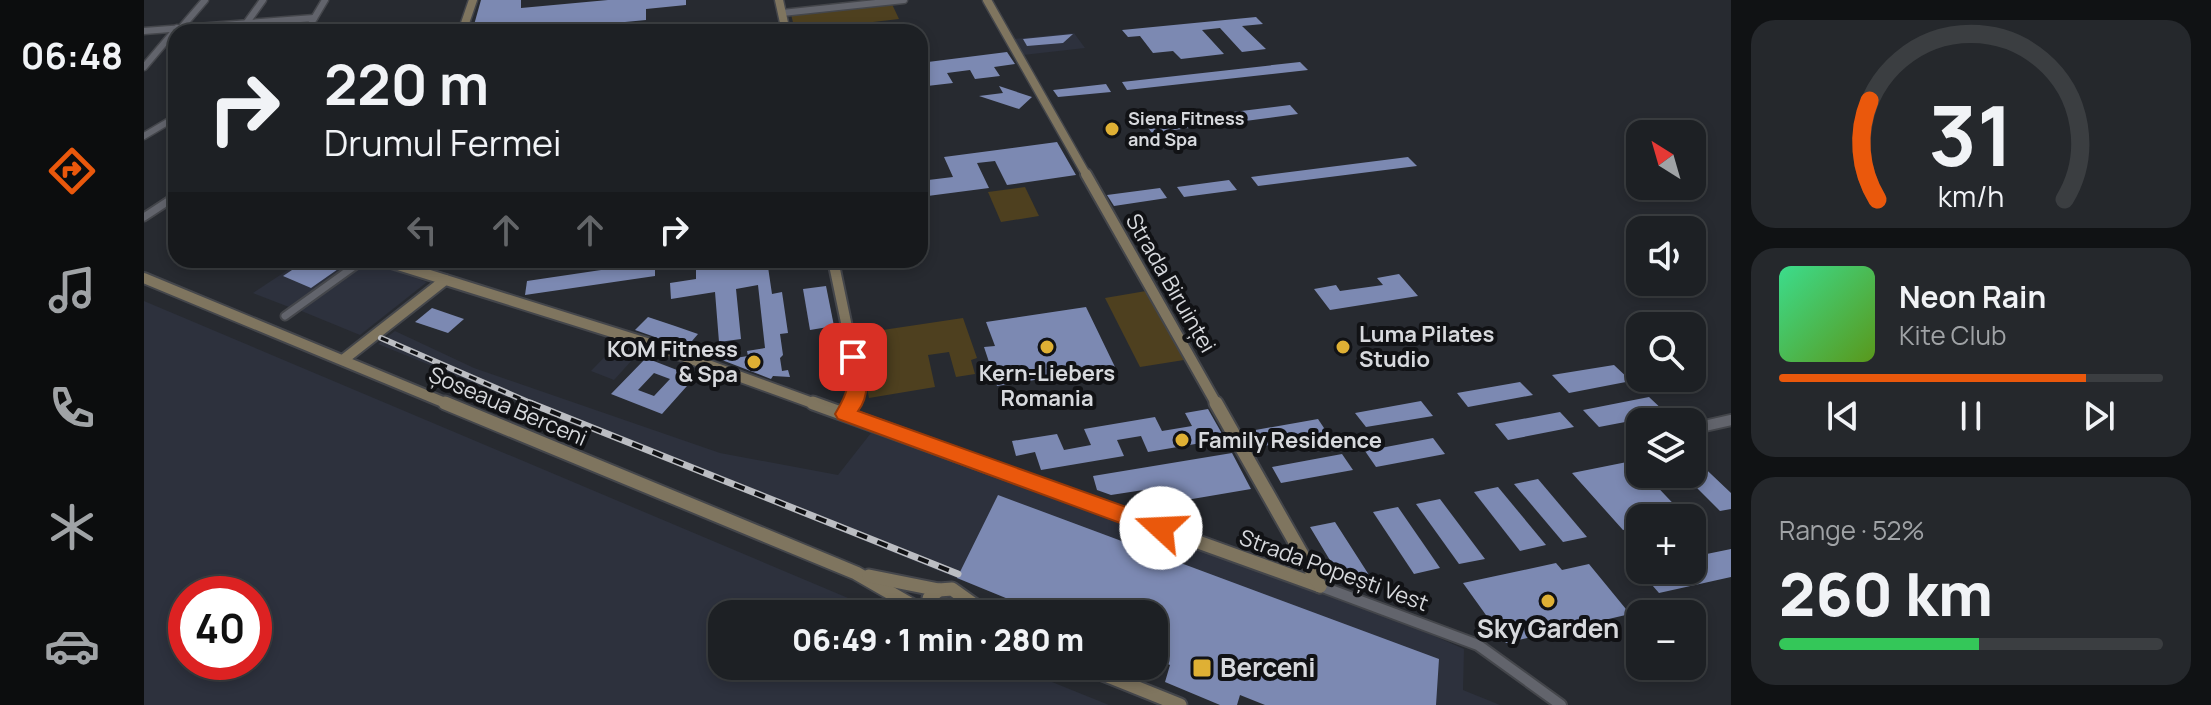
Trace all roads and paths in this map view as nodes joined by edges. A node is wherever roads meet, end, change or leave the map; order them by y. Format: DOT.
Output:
graph roads {
  1 [pos="205,0"];
  2 [pos="263,0"];
  3 [pos="325,0"];
  4 [pos="473,0"];
  5 [pos="779,0"];
  6 [pos="904,0"];
  7 [pos="987,0"];
  8 [pos="782,13"];
  9 [pos="314,18"];
  10 [pos="246,23"];
  11 [pos="183,24"];
  12 [pos="233,24"];
  13 [pos="311,24"];
  14 [pos="465,24"];
  15 [pos="784,24"];
  16 [pos="168,29"];
  17 [pos="144,31"];
  18 [pos="168,40"];
  19 [pos="144,67"];
  20 [pos="168,122"];
  21 [pos="144,136"];
  22 [pos="168,201"];
  23 [pos="144,217"];
  24 [pos="352,268"];
  25 [pos="407,268"];
  26 [pos="835,268"];
  27 [pos="144,278"];
  28 [pos="445,280"];
  29 [pos="285,316"];
  30 [pos="343,360"];
  31 [pos="845,414"];
  32 [pos="1731,420"];
  33 [pos="1706,426"];
  34 [pos="856,573"];
  35 [pos="1320,586"];
  36 [pos="939,590"];
  37 [pos="903,600"];
  38 [pos="929,600"];
  39 [pos="961,600"];
  40 [pos="1118,680"];
  41 [pos="1180,705"];
  42 [pos="1561,705"];
  1 -- 11 [label="street"];
  2 -- 10 [label="street"];
  3 -- 9 [label="street"];
  4 -- 14 [label="street"];
  5 -- 8 [label="street"];
  6 -- 8 [label="street"];
  7 -- 35 [label="street, Strada Biruinței"];
  8 -- 15 [label="street"];
  9 -- 10 [label="street"];
  9 -- 13 [label="street"];
  10 -- 12 [label="street"];
  16 -- 17 [label="street"];
  18 -- 19 [label="street"];
  20 -- 21 [label="street"];
  22 -- 23 [label="street"];
  24 -- 29 [label="street"];
  25 -- 28 [label="street, Strada Popești Vest"];
  26 -- 31 [label="street"];
  27 -- 30 [label="street, Șoseaua Berceni"];
  28 -- 30 [label="street"];
  28 -- 31 [label="street, Strada Popești Vest"];
  30 -- 34 [label="street, Șoseaua Berceni"];
  31 -- 35 [label="street, Strada Popești Vest"];
  32 -- 33 [label="street"];
  34 -- 36 [label="street, Șoseaua Berceni"];
  34 -- 37 [label="street, Șoseaua Berceni"];
  35 -- 42 [label="street, Strada Popești Vest"];
  36 -- 38 [label="street, Șoseaua Berceni"];
  36 -- 39 [label="street, Șoseaua Berceni"];
  40 -- 41 [label="street"];
}
